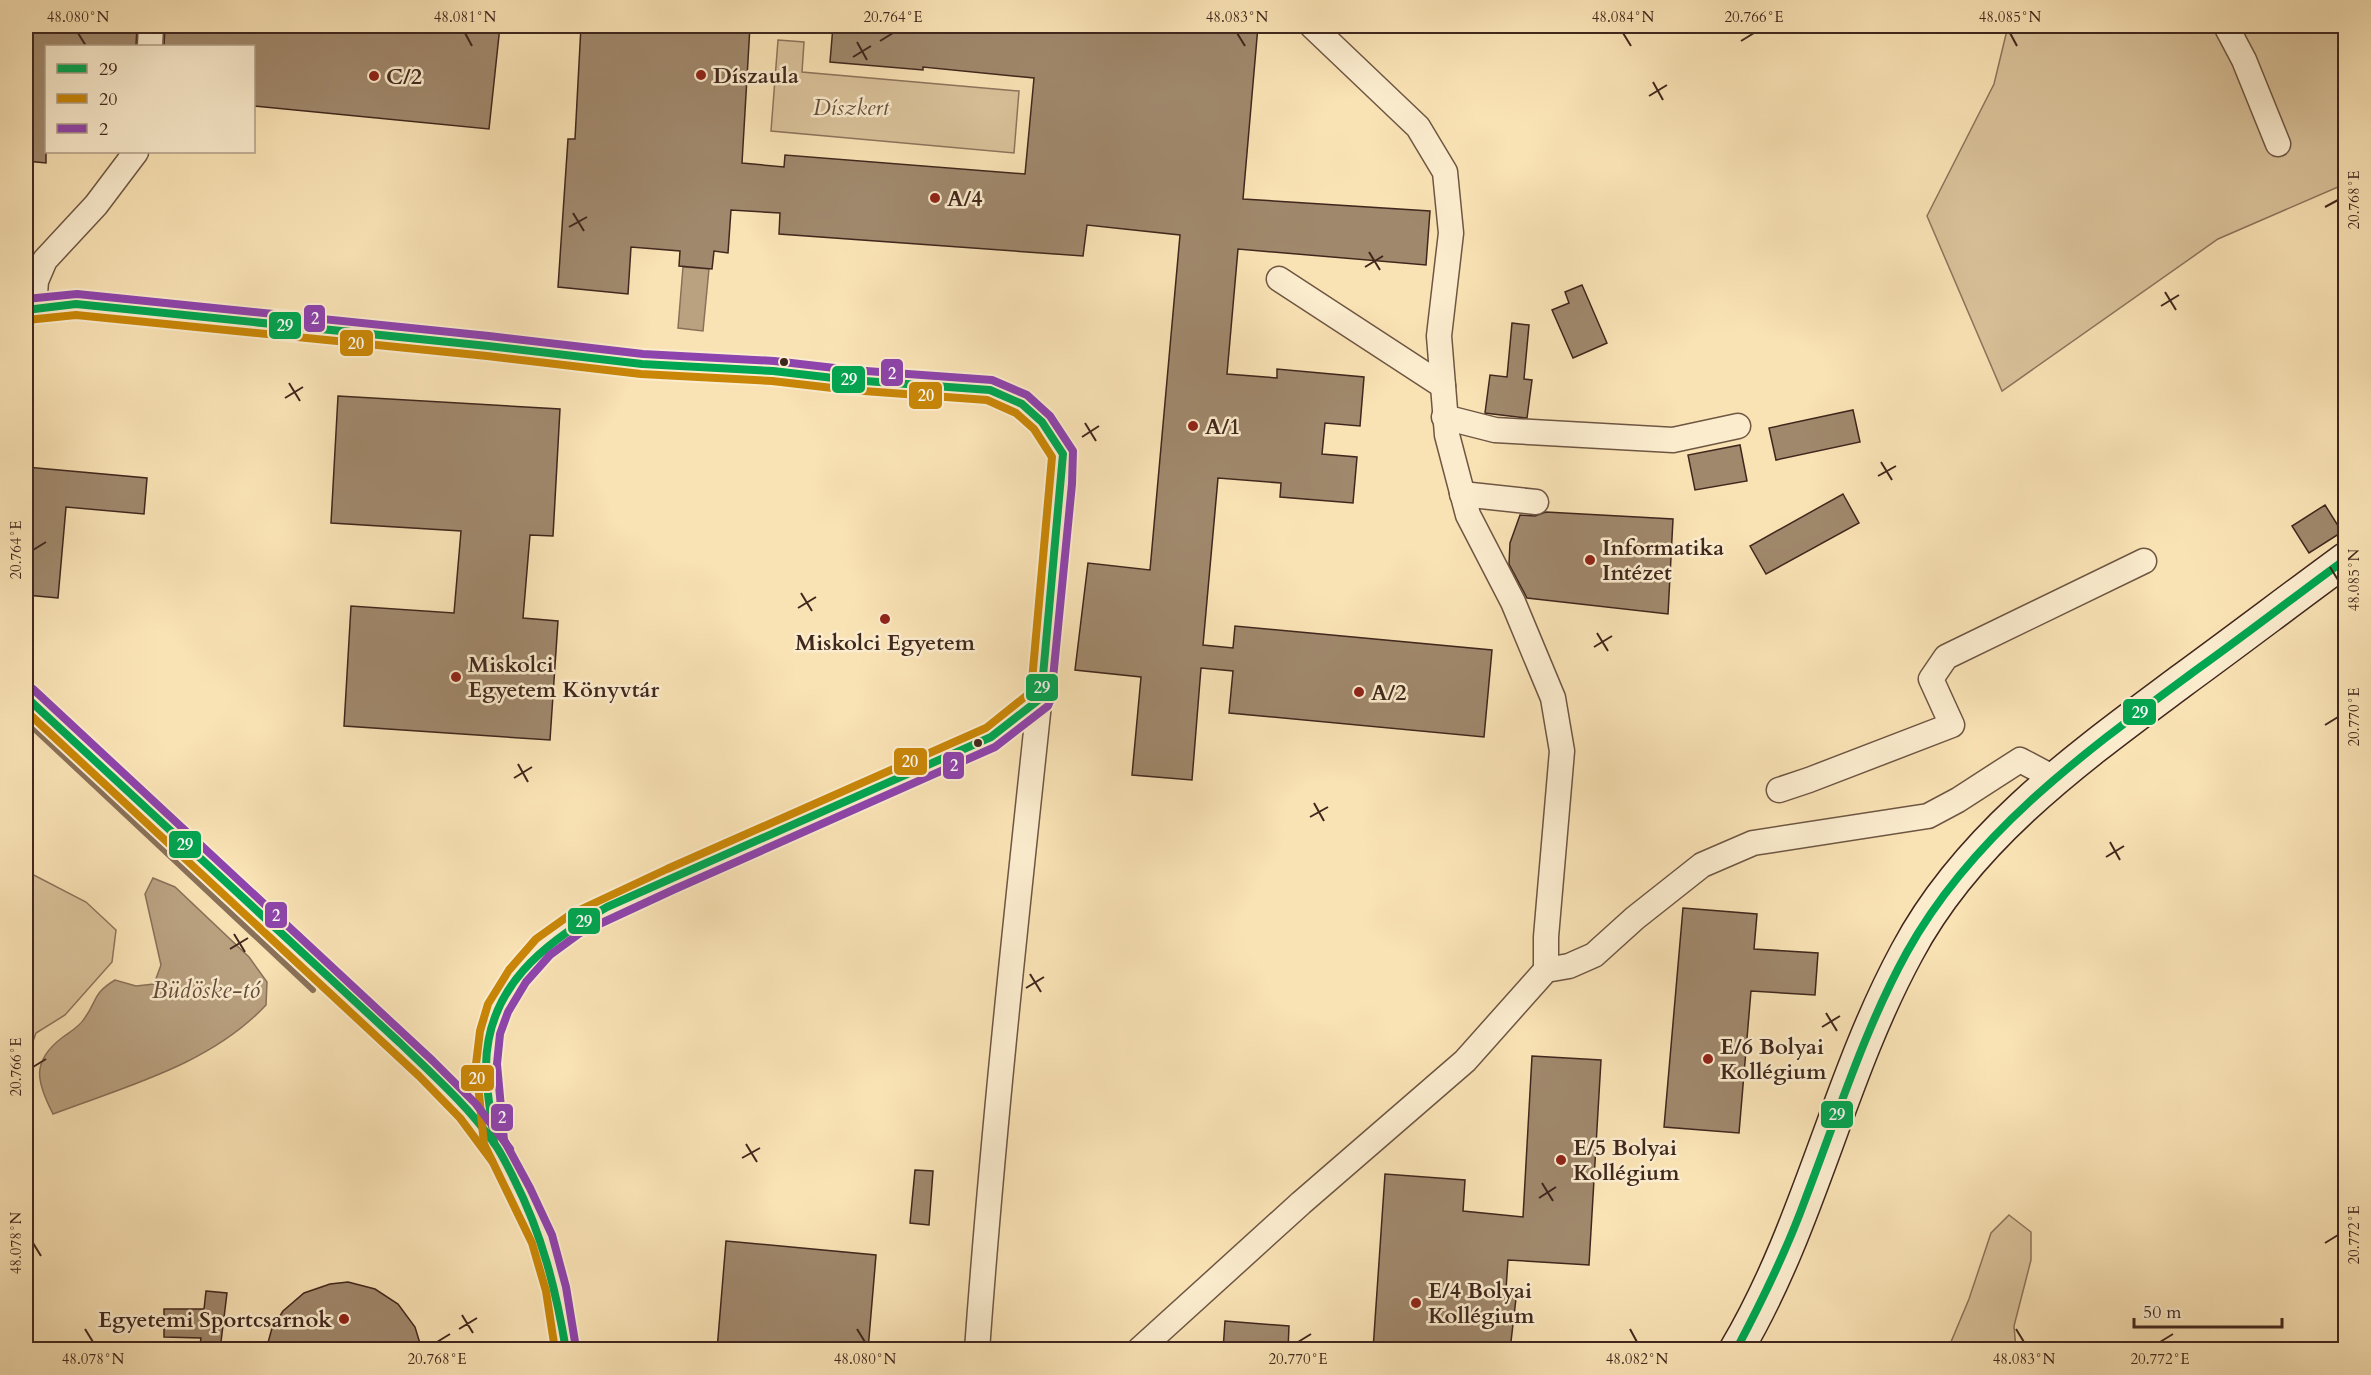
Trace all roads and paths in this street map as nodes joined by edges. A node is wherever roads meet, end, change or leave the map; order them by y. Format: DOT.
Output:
graph roads {
  1 [pos="151,26"];
  2 [pos="1312,26"];
  3 [pos="2226,26"];
  4 [pos="150,45"];
  5 [pos="2278,144"];
  6 [pos="135,153"];
  7 [pos="1279,279"];
  8 [pos="30,309"];
  9 [pos="1443,386"];
  10 [pos="1444,417"];
  11 [pos="1738,426"];
  12 [pos="1462,494"];
  13 [pos="1536,502"];
  14 [pos="2346,559"];
  15 [pos="2144,561"];
  16 [pos="26,698"];
  17 [pos="1041,698"];
  18 [pos="2054,778"];
  19 [pos="1779,790"];
  20 [pos="1546,970"];
  21 [pos="486,1064"];
  22 [pos="446,1087"];
  23 [pos="494,1143"];
  24 [pos="566,1350"];
  25 [pos="977,1350"];
  26 [pos="1139,1350"];
  27 [pos="1736,1350"];
  1 -- 4 [label="street"];
  2 -- 9 [label="street"];
  3 -- 5 [label="street"];
  6 -- 8 [label="street"];
  7 -- 9 [label="street"];
  8 -- 17 [label="street"];
  9 -- 10 [label="street"];
  10 -- 11 [label="street"];
  10 -- 12 [label="street"];
  12 -- 13 [label="street"];
  12 -- 20 [label="street"];
  14 -- 18 [label="main road"];
  15 -- 19 [label="street"];
  16 -- 22 [label="street"];
  17 -- 21 [label="street"];
  17 -- 25 [label="street"];
  18 -- 20 [label="street"];
  18 -- 27 [label="main road"];
  20 -- 26 [label="street"];
  21 -- 22 [label="street"];
  21 -- 23 [label="street"];
  22 -- 23 [label="street"];
  23 -- 24 [label="street"];
}
